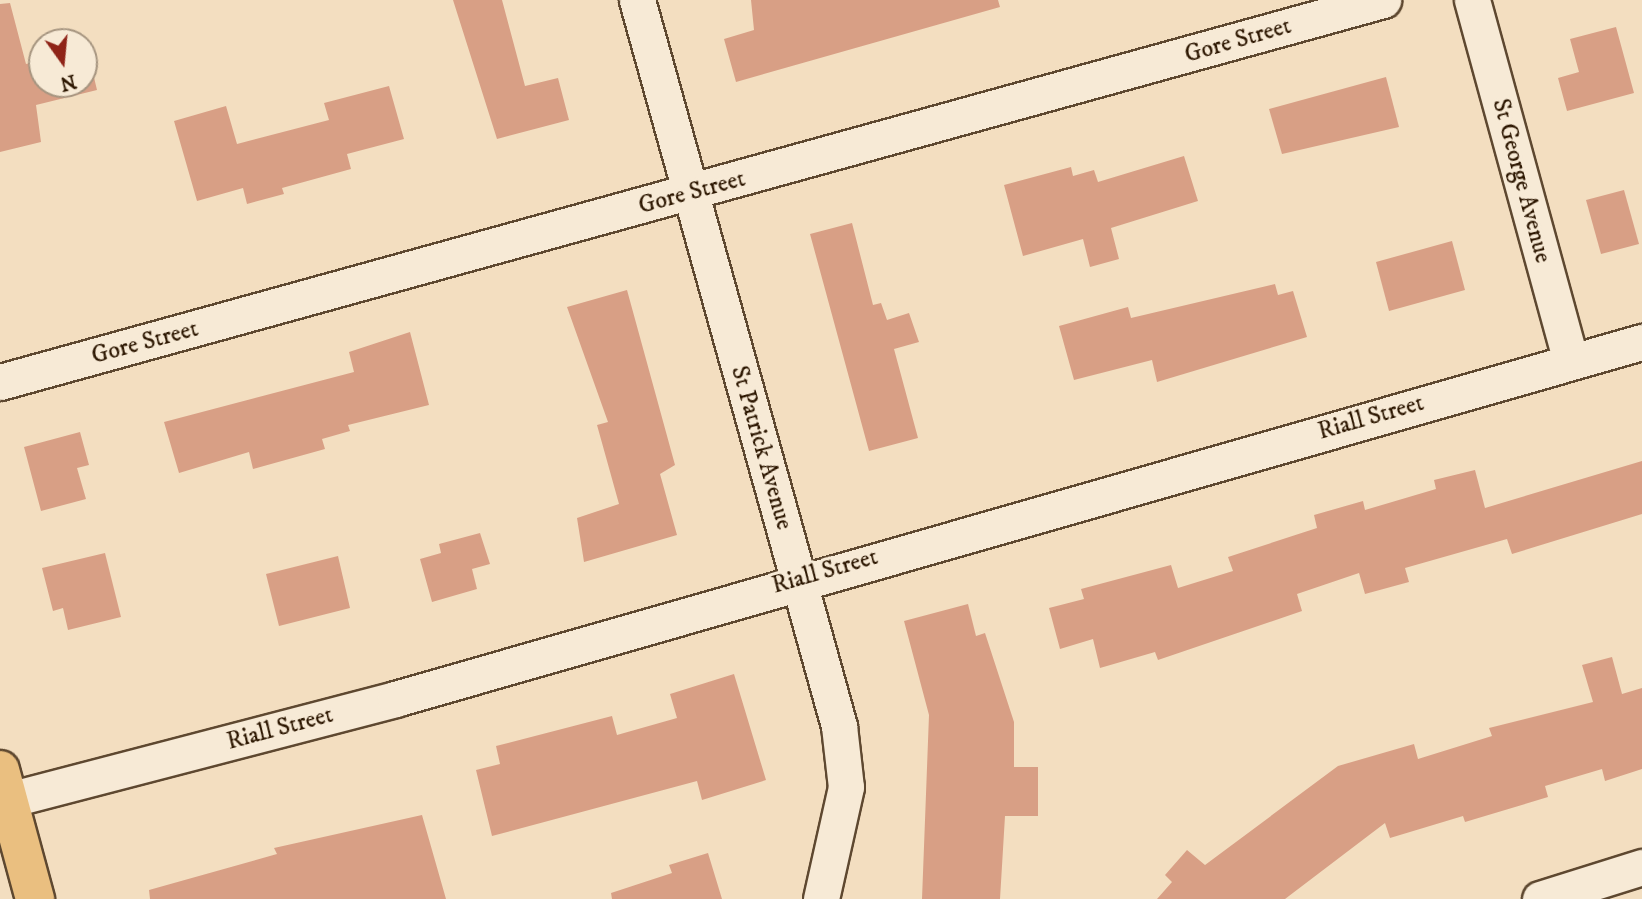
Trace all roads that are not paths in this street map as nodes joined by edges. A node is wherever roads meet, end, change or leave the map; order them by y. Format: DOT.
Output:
graph roads {
  1 [pos="637,0"];
  2 [pos="1383,0"];
  3 [pos="1472,0"];
  4 [pos="689,194"];
  5 [pos="1642,342"];
  6 [pos="1571,362"];
  7 [pos="0,382"];
  8 [pos="798,579"];
  9 [pos="4,785"];
  10 [pos="1642,867"];
  11 [pos="35,899"];
  12 [pos="821,899"];
  13 [pos="1540,899"];
  1 -- 4 [label="street, St Patrick Avenue"];
  2 -- 4 [label="street, Gore Street"];
  3 -- 6 [label="street, St George Avenue"];
  4 -- 7 [label="street, Gore Street"];
  4 -- 8 [label="street, St Patrick Avenue"];
  5 -- 6 [label="street, Riall Street"];
  6 -- 8 [label="street, Riall Street"];
  8 -- 9 [label="street, Riall Street"];
  8 -- 12 [label="street, St Patrick Avenue"];
  9 -- 11 [label="main road"];
  10 -- 13 [label="street"];
}
